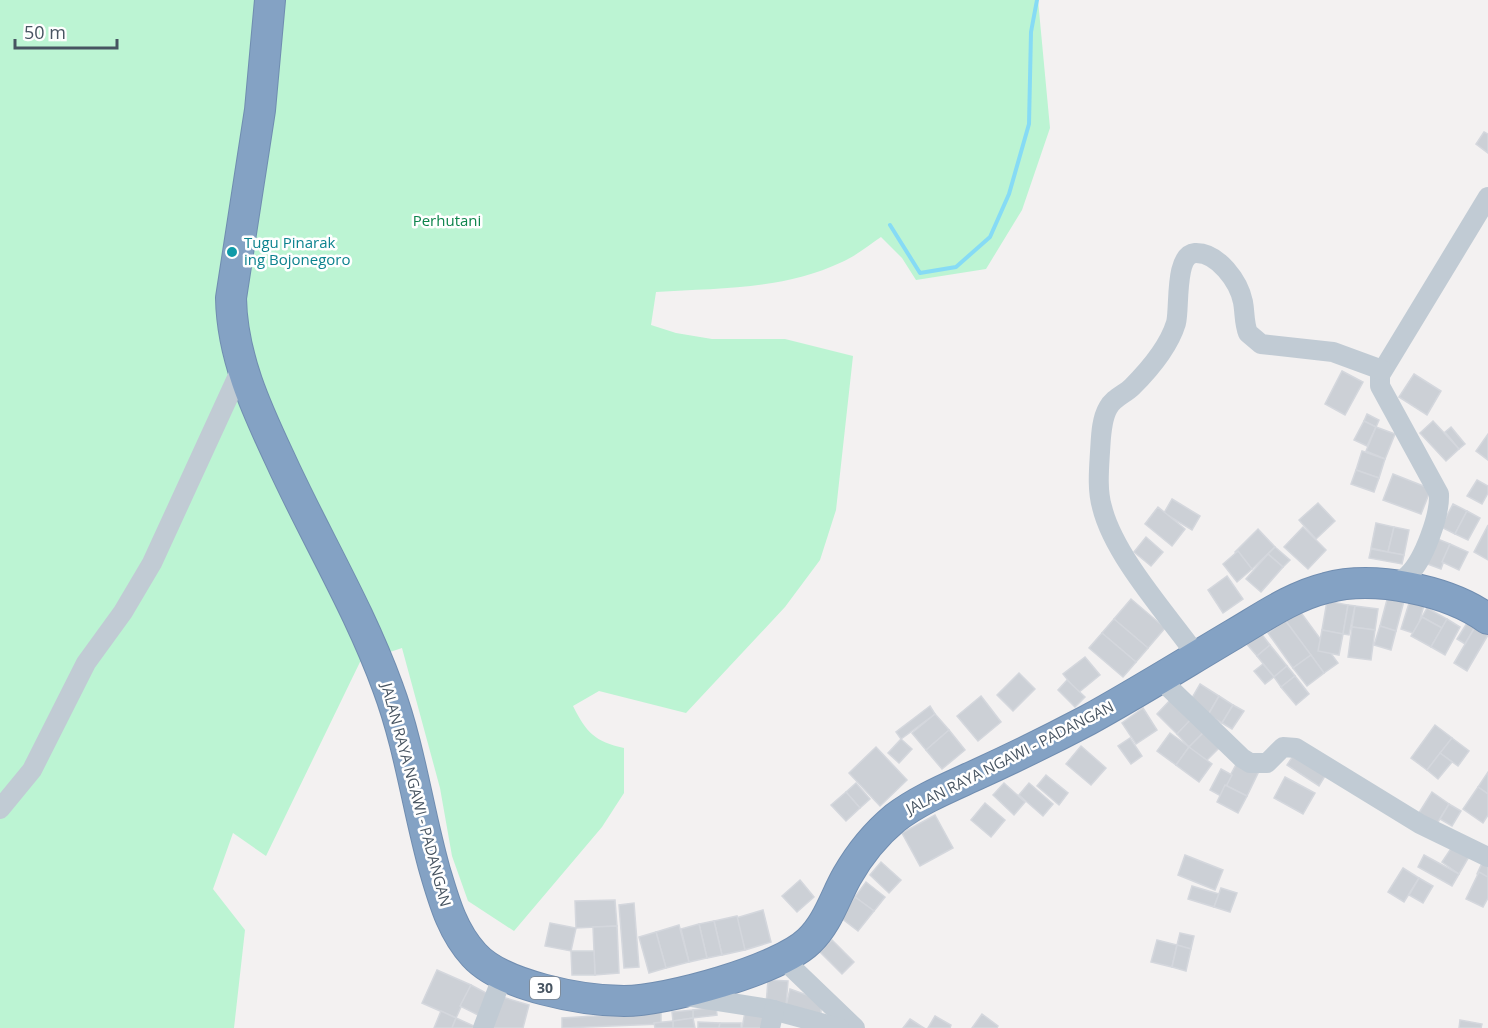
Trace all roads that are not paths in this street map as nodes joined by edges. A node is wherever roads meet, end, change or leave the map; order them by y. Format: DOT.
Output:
graph roads {
  1 [pos="270,0"];
  2 [pos="1488,197"];
  3 [pos="242,366"];
  4 [pos="1382,370"];
  5 [pos="1392,585"];
  6 [pos="1488,619"];
  7 [pos="1197,656"];
  8 [pos="1159,678"];
  9 [pos="0,809"];
  10 [pos="1488,857"];
  11 [pos="783,958"];
  12 [pos="503,975"];
  13 [pos="674,994"];
  14 [pos="772,1019"];
  15 [pos="483,1028"];
  16 [pos="839,1028"];
  17 [pos="855,1028"];
  1 -- 3 [label="highway, JALAN RAYA NGAWI - PADANGAN / 30"];
  2 -- 4 [label="street"];
  3 -- 9 [label="street"];
  3 -- 12 [label="highway, JALAN RAYA NGAWI - PADANGAN / 30"];
  4 -- 5 [label="street"];
  4 -- 7 [label="street"];
  5 -- 6 [label="highway, JALAN RAYA NGAWI - PADANGAN / 30"];
  5 -- 7 [label="highway, JALAN RAYA NGAWI - PADANGAN / 30"];
  7 -- 8 [label="highway, JALAN RAYA NGAWI - PADANGAN / 30"];
  8 -- 10 [label="street"];
  8 -- 11 [label="highway, JALAN RAYA NGAWI - PADANGAN / 30"];
  11 -- 13 [label="highway, JALAN RAYA NGAWI - PADANGAN / 30"];
  11 -- 17 [label="street"];
  12 -- 13 [label="highway, JALAN RAYA NGAWI - PADANGAN / 30"];
  12 -- 15 [label="street"];
  13 -- 14 [label="street"];
  14 -- 16 [label="street"];
}
